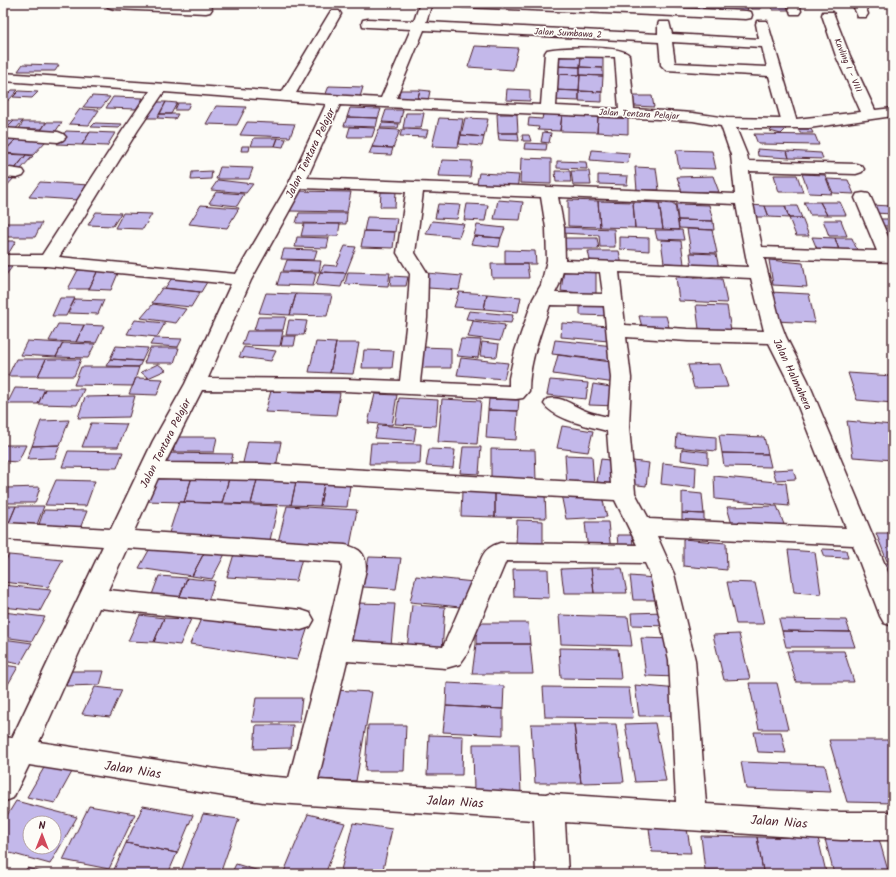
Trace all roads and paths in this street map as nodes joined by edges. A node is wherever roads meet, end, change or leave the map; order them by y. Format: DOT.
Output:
graph roads {
  1 [pos="113,3"];
  2 [pos="426,3"];
  3 [pos="463,3"];
  4 [pos="614,6"];
  5 [pos="206,9"];
  6 [pos="662,12"];
  7 [pos="335,14"];
  8 [pos="746,15"];
  9 [pos="828,15"];
  10 [pos="368,23"];
  11 [pos="762,24"];
  12 [pos="419,25"];
  13 [pos="665,38"];
  14 [pos="767,43"];
  15 [pos="776,72"];
  16 [pos="3,77"];
  17 [pos="160,88"];
  18 [pos="287,96"];
  19 [pos="335,100"];
  20 [pos="386,102"];
  21 [pos="548,110"];
  22 [pos="893,112"];
  23 [pos="627,114"];
  24 [pos="870,115"];
  25 [pos="727,123"];
  26 [pos="790,124"];
  27 [pos="3,133"];
  28 [pos="58,137"];
  29 [pos="740,166"];
  30 [pos="856,169"];
  31 [pos="296,183"];
  32 [pos="415,188"];
  33 [pos="549,193"];
  34 [pos="863,198"];
  35 [pos="744,199"];
  36 [pos="754,252"];
  37 [pos="890,257"];
  38 [pos="3,260"];
  39 [pos="47,261"];
  40 [pos="555,265"];
  41 [pos="609,267"];
  42 [pos="759,273"];
  43 [pos="242,280"];
  44 [pos="542,299"];
  45 [pos="612,300"];
  46 [pos="616,330"];
  47 [pos="776,337"];
  48 [pos="195,384"];
  49 [pos="409,388"];
  50 [pos="555,404"];
  51 [pos="618,427"];
  52 [pos="151,470"];
  53 [pos="623,493"];
  54 [pos="641,527"];
  55 [pos="3,531"];
  56 [pos="862,537"];
  57 [pos="119,538"];
  58 [pos="653,554"];
  59 [pos="92,598"];
  60 [pos="891,605"];
  61 [pos="301,620"];
  62 [pos="336,650"];
  63 [pos="12,751"];
  64 [pos="3,789"];
  65 [pos="300,792"];
  66 [pos="549,806"];
  67 [pos="692,815"];
  68 [pos="893,826"];
  69 [pos="552,874"];
  1 -- 5 [label="street"];
  2 -- 12 [label="street"];
  3 -- 4 [label="street"];
  4 -- 6 [label="street"];
  6 -- 8 [label="street"];
  6 -- 13 [label="street"];
  7 -- 18 [label="street"];
  9 -- 24 [label="street, Kavling I - VIII"];
  10 -- 12 [label="street, Jalan Sumbawa 2"];
  11 -- 14 [label="street"];
  12 -- 13 [label="street, Jalan Sumbawa 2"];
  12 -- 20 [label="street"];
  13 -- 14 [label="street, Jalan Sumbawa 2"];
  13 -- 15 [label="street"];
  14 -- 15 [label="street"];
  15 -- 26 [label="street"];
  16 -- 17 [label="street, Jalan Tentara Pelajar"];
  17 -- 18 [label="street, Jalan Tentara Pelajar"];
  17 -- 39 [label="street"];
  18 -- 19 [label="street, Jalan Tentara Pelajar"];
  19 -- 20 [label="street, Jalan Tentara Pelajar"];
  19 -- 31 [label="street, Jalan Tentara Pelajar"];
  20 -- 21 [label="street, Jalan Tentara Pelajar"];
  21 -- 23 [label="street, Jalan Tentara Pelajar"];
  21 -- 23 [label="street"];
  22 -- 24 [label="street, Jalan Tentara Pelajar"];
  23 -- 25 [label="street, Jalan Tentara Pelajar"];
  24 -- 26 [label="street, Jalan Tentara Pelajar"];
  25 -- 26 [label="street, Jalan Tentara Pelajar"];
  25 -- 29 [label="street, Jalan Halmahera"];
  27 -- 28 [label="street"];
  29 -- 30 [label="street"];
  29 -- 35 [label="street, Jalan Halmahera"];
  31 -- 32 [label="street"];
  31 -- 43 [label="street, Jalan Tentara Pelajar"];
  32 -- 33 [label="street"];
  32 -- 49 [label="street"];
  33 -- 35 [label="street"];
  33 -- 40 [label="street"];
  34 -- 37 [label="street"];
  35 -- 36 [label="street, Jalan Halmahera"];
  36 -- 37 [label="street"];
  36 -- 42 [label="street, Jalan Halmahera"];
  38 -- 39 [label="street"];
  39 -- 43 [label="street"];
  40 -- 41 [label="street"];
  40 -- 44 [label="street"];
  41 -- 42 [label="street"];
  41 -- 45 [label="street"];
  42 -- 47 [label="street, Jalan Halmahera"];
  43 -- 48 [label="street, Jalan Tentara Pelajar"];
  44 -- 45 [label="street"];
  44 -- 49 [label="street"];
  45 -- 46 [label="street"];
  46 -- 47 [label="street"];
  46 -- 51 [label="street"];
  47 -- 56 [label="street, Jalan Halmahera"];
  48 -- 49 [label="street"];
  48 -- 52 [label="street, Jalan Tentara Pelajar"];
  50 -- 51 [label="street"];
  51 -- 53 [label="street"];
  52 -- 53 [label="street"];
  52 -- 57 [label="street, Jalan Tentara Pelajar"];
  53 -- 54 [label="street"];
  54 -- 56 [label="street"];
  54 -- 58 [label="street"];
  55 -- 57 [label="street"];
  56 -- 60 [label="street, Jalan Halmahera"];
  57 -- 59 [label="street, Jalan Tentara Pelajar"];
  57 -- 62 [label="street"];
  58 -- 62 [label="street"];
  58 -- 67 [label="street"];
  59 -- 61 [label="street"];
  59 -- 63 [label="street, Jalan Tentara Pelajar"];
  62 -- 65 [label="street"];
  63 -- 64 [label="street, Jalan Tentara Pelajar"];
  63 -- 65 [label="street, Jalan Nias"];
  65 -- 66 [label="street, Jalan Nias"];
  66 -- 67 [label="street, Jalan Nias"];
  66 -- 69 [label="street"];
  67 -- 68 [label="street, Jalan Nias"];
}
